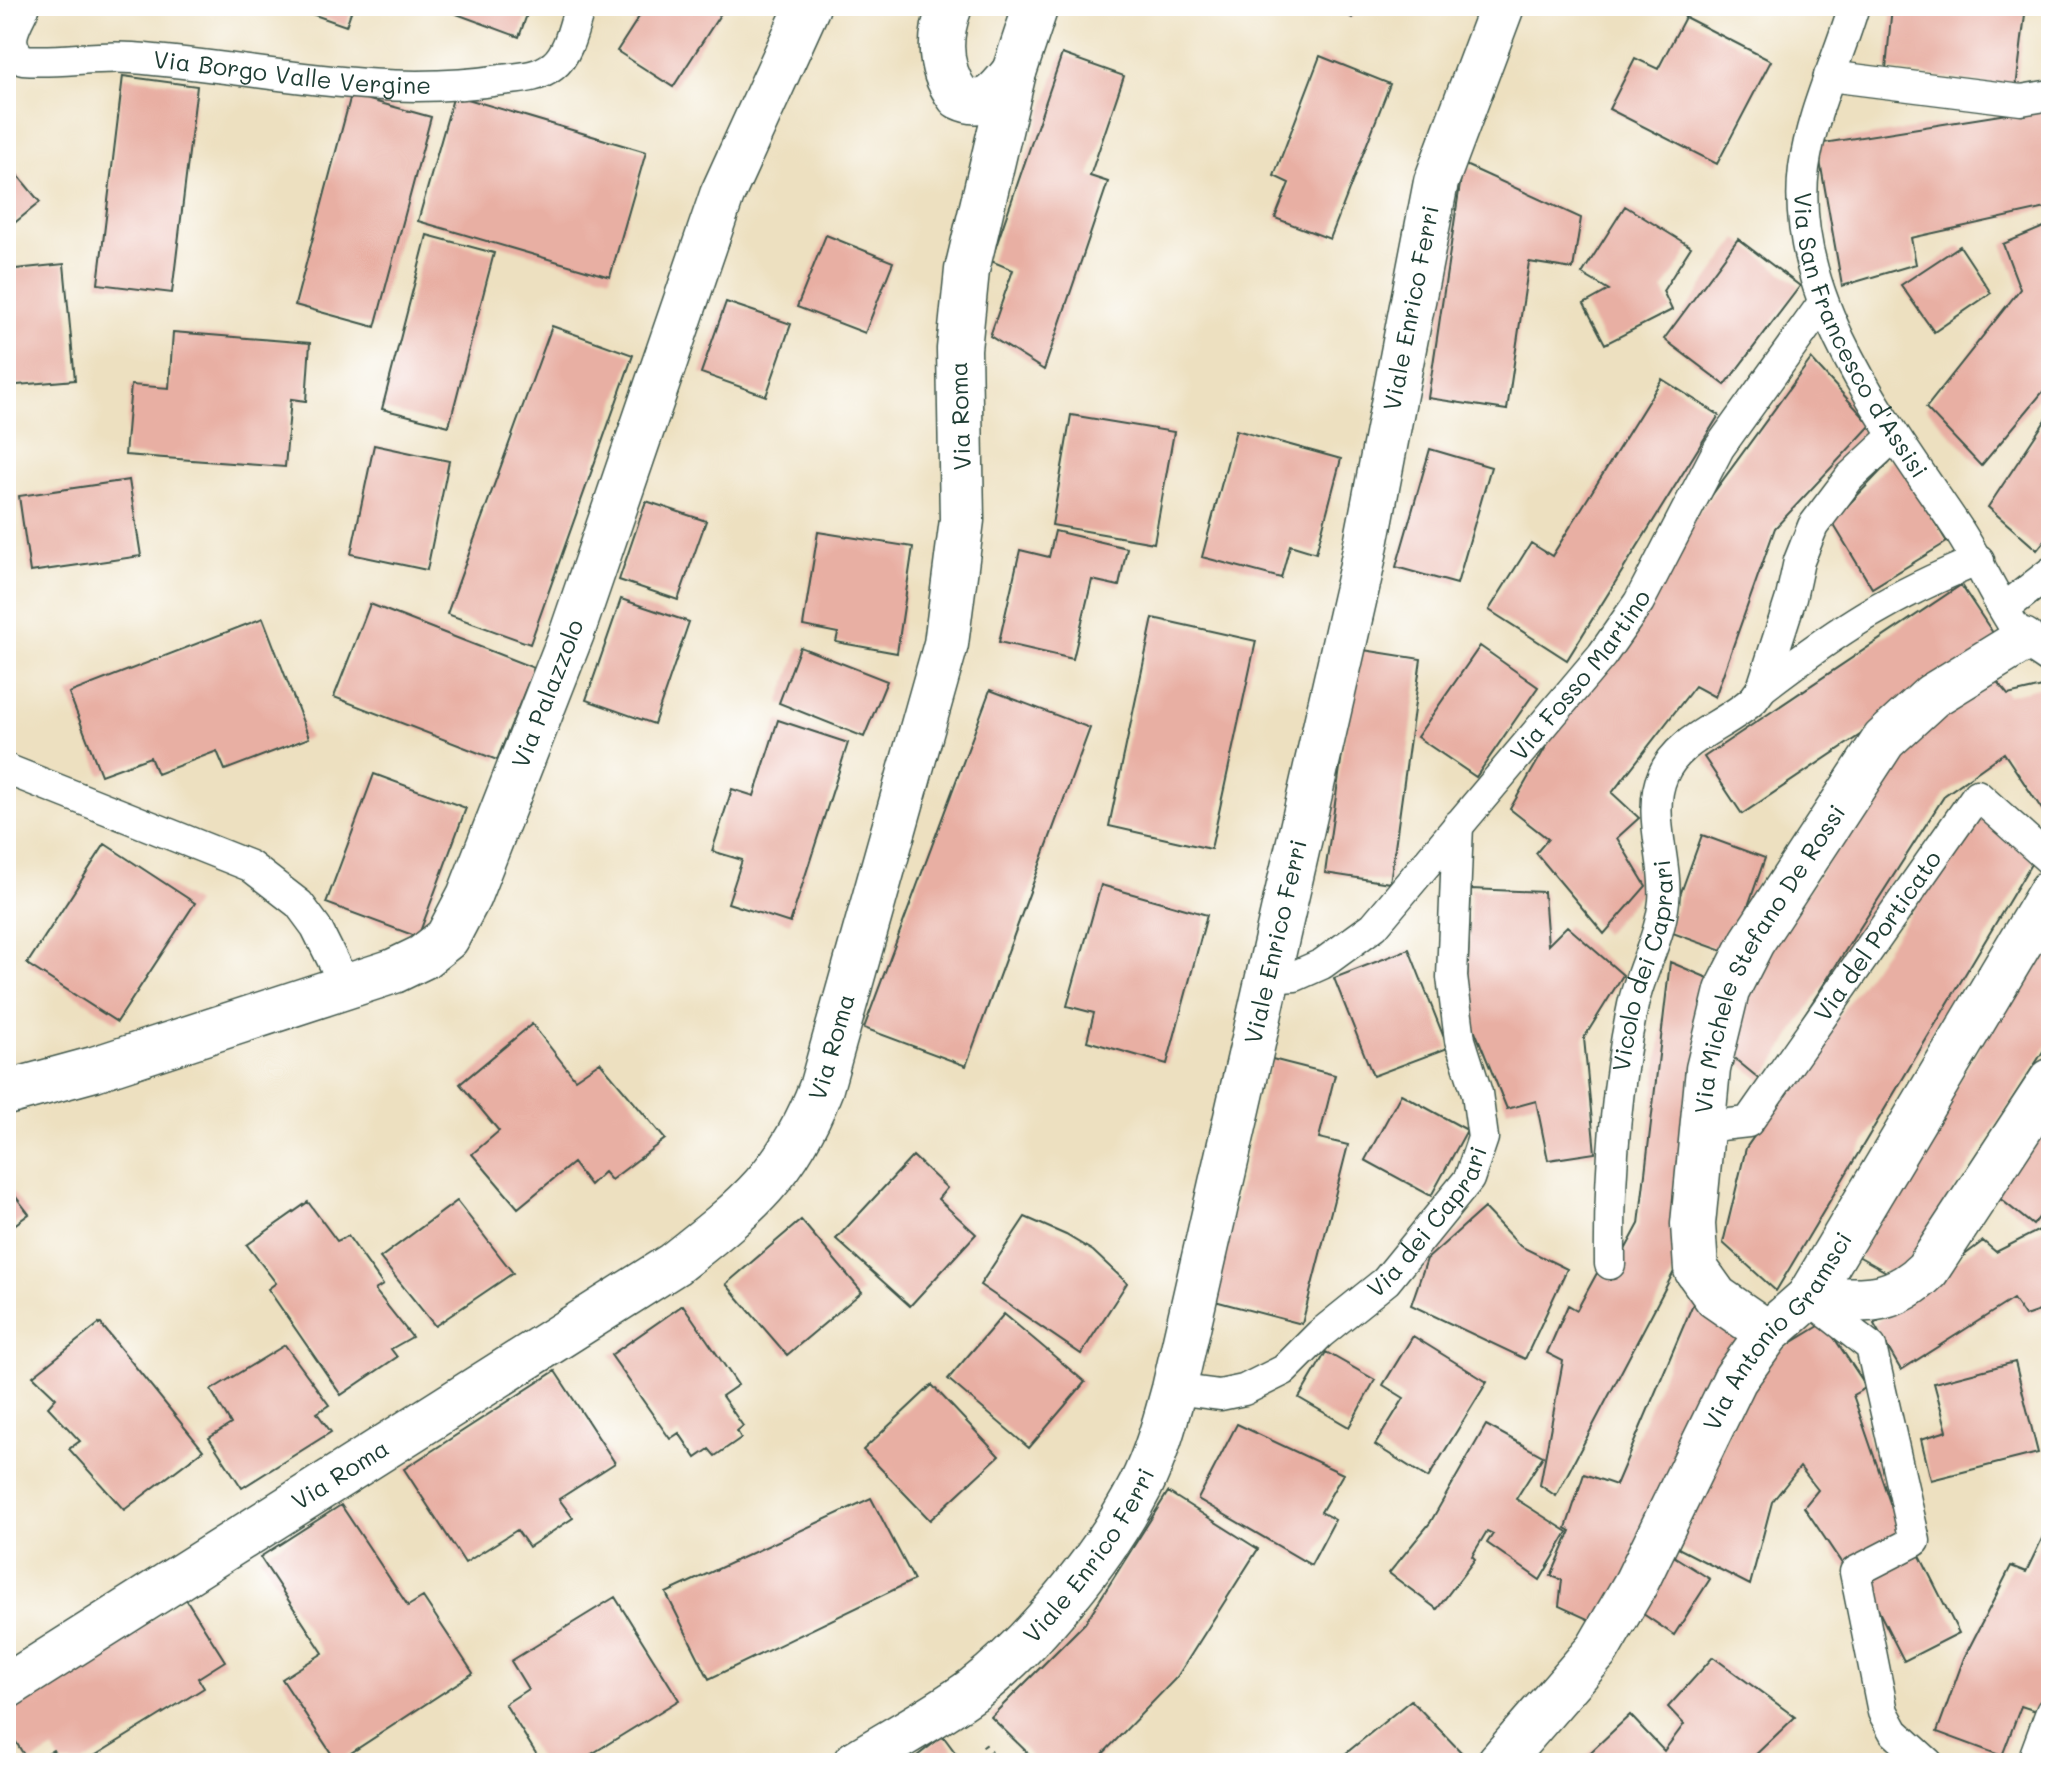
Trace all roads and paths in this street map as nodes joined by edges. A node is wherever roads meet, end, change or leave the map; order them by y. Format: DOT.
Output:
graph roads {
  1 [pos="25,6"];
  2 [pos="580,6"];
  3 [pos="808,6"];
  4 [pos="950,6"];
  5 [pos="1036,6"];
  6 [pos="1502,6"];
  7 [pos="1854,6"];
  8 [pos="1014,72"];
  9 [pos="1829,76"];
  10 [pos="2051,95"];
  11 [pos="1823,303"];
  12 [pos="1894,436"];
  13 [pos="1979,560"];
  14 [pos="2051,572"];
  15 [pos="2027,636"];
  16 [pos="1754,698"];
  17 [pos="6,769"];
  18 [pos="1458,825"];
  19 [pos="2051,861"];
  20 [pos="2051,891"];
  21 [pos="1268,978"];
  22 [pos="346,987"];
  23 [pos="2051,1081"];
  24 [pos="6,1093"];
  25 [pos="1703,1127"];
  26 [pos="1610,1264"];
  27 [pos="1808,1298"];
  28 [pos="1768,1333"];
  29 [pos="1174,1389"];
  30 [pos="6,1687"];
  31 [pos="2051,1712"];
  32 [pos="855,1763"];
  33 [pos="1499,1763"];
  34 [pos="1928,1763"];
  35 [pos="2032,1763"];
  1 -- 2 [label="lane, Via Borgo Valle Vergine"];
  3 -- 22 [label="street, Via Palazzolo"];
  4 -- 8 [label="street"];
  5 -- 8 [label="street, Via Roma"];
  6 -- 21 [label="street, Viale Enrico Ferri"];
  7 -- 9 [label="lane, Via San Francesco d'Assisi"];
  8 -- 30 [label="street, Via Roma"];
  9 -- 10 [label="lane"];
  9 -- 11 [label="lane, Via San Francesco d'Assisi"];
  11 -- 12 [label="lane, Via San Francesco d'Assisi"];
  11 -- 18 [label="lane, Via Fosso Martino"];
  12 -- 13 [label="lane, Via San Francesco d'Assisi"];
  12 -- 16 [label="lane"];
  13 -- 15 [label="lane, Via San Francesco d'Assisi"];
  13 -- 16 [label="lane, Vicolo dei Caprari"];
  14 -- 15 [label="lane"];
  15 -- 25 [label="street, Via Michele Stefano De Rossi"];
  16 -- 26 [label="lane, Vicolo dei Caprari"];
  17 -- 22 [label="lane"];
  18 -- 21 [label="lane, Via Fosso Martino"];
  18 -- 29 [label="lane, Via dei Caprari"];
  19 -- 25 [label="lane, Via del Porticato"];
  20 -- 27 [label="street, Via Antonio Gramsci"];
  21 -- 29 [label="street, Viale Enrico Ferri"];
  22 -- 24 [label="street, Via Palazzolo"];
  23 -- 27 [label="street"];
  25 -- 28 [label="street, Via Michele Stefano De Rossi"];
  27 -- 28 [label="street, Via Antonio Gramsci"];
  27 -- 34 [label="lane"];
  28 -- 33 [label="street, Via Antonio Gramsci"];
  29 -- 32 [label="street, Viale Enrico Ferri"];
  31 -- 35 [label="lane"];
}
